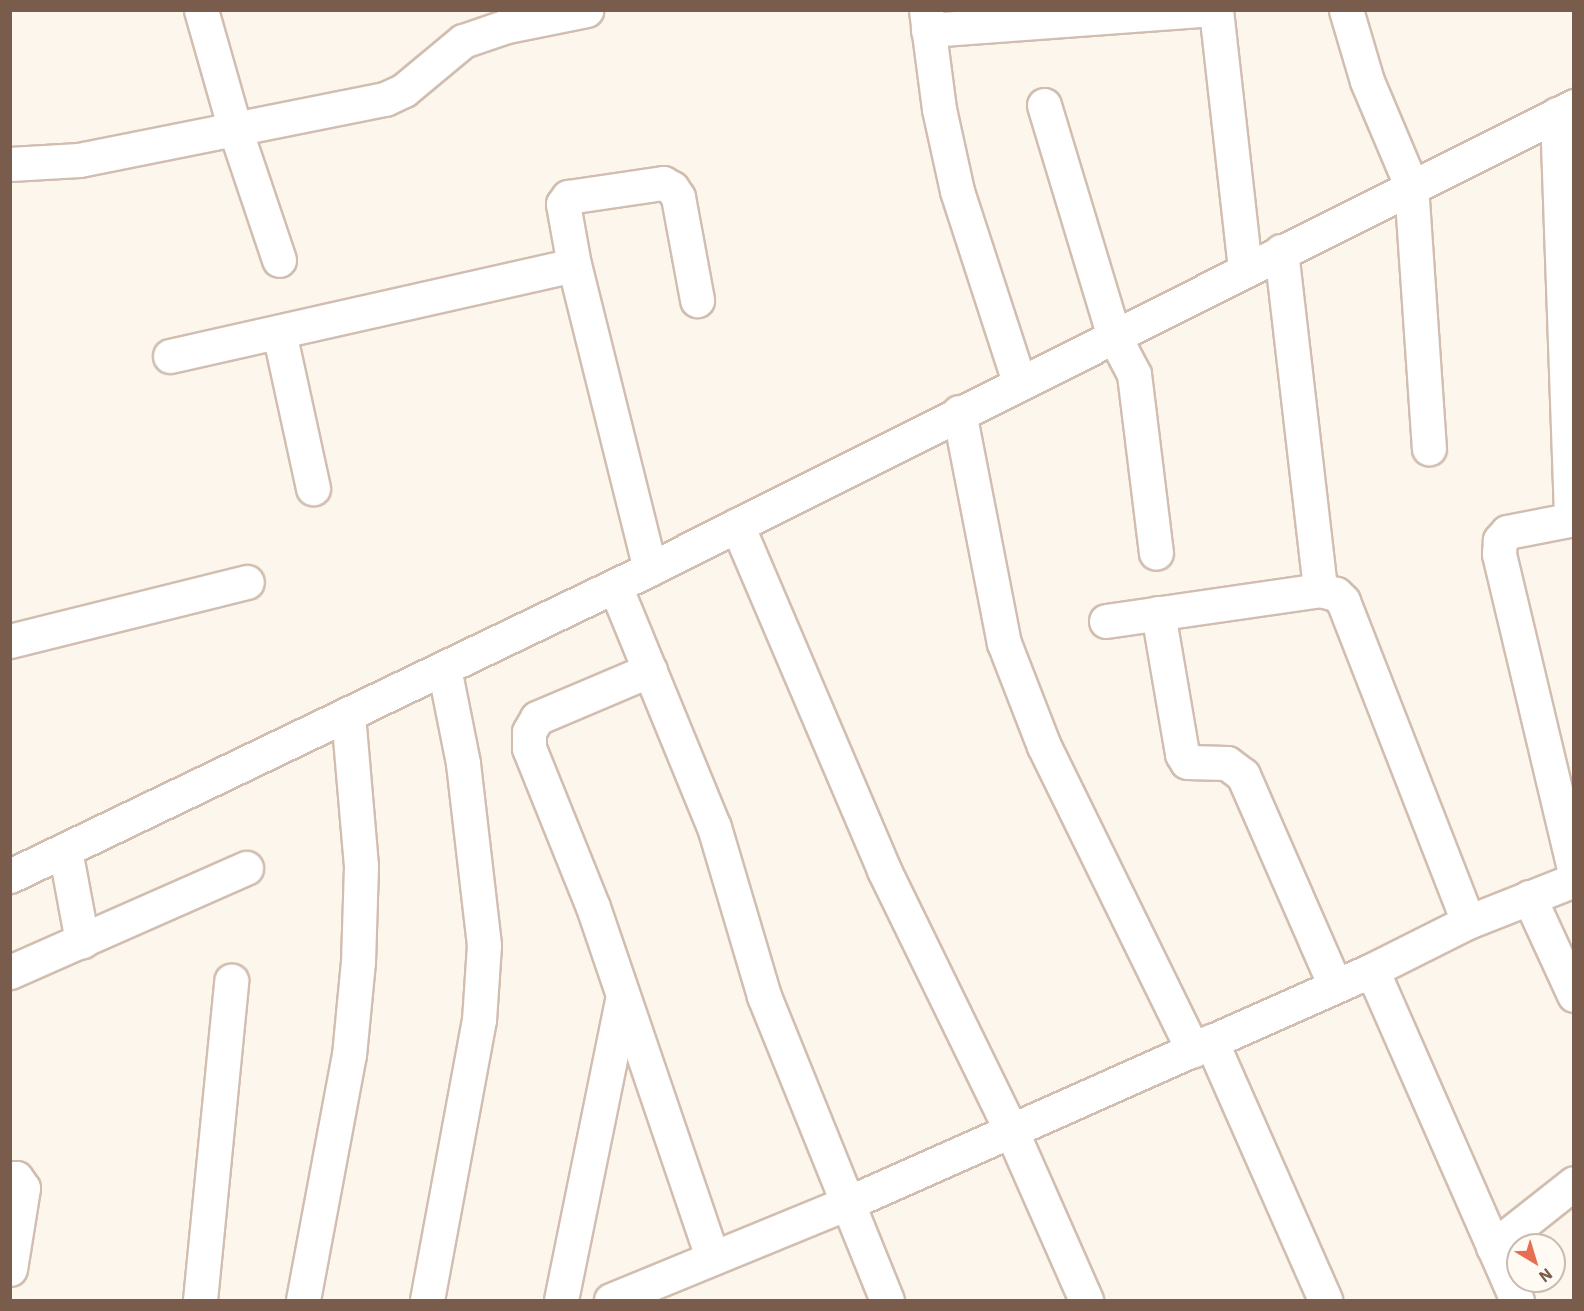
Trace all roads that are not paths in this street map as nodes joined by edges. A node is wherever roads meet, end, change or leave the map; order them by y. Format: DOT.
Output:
graph roads {
  1 [pos="201,10"];
  2 [pos="586,10"];
  3 [pos="1200,10"];
  4 [pos="1216,10"];
  5 [pos="1346,10"];
  6 [pos="927,20"];
  7 [pos="1044,105"];
  8 [pos="1565,110"];
  9 [pos="235,129"];
  10 [pos="10,164"];
  11 [pos="1411,185"];
  12 [pos="1281,251"];
  13 [pos="279,260"];
  14 [pos="574,265"];
  15 [pos="1245,270"];
  16 [pos="697,300"];
  17 [pos="279,332"];
  18 [pos="1113,334"];
  19 [pos="170,356"];
  20 [pos="1019,382"];
  21 [pos="959,412"];
  22 [pos="1429,448"];
  23 [pos="313,488"];
  24 [pos="1572,519"];
  25 [pos="737,525"];
  26 [pos="1156,553"];
  27 [pos="650,569"];
  28 [pos="247,582"];
  29 [pos="615,586"];
  30 [pos="1320,590"];
  31 [pos="1158,613"];
  32 [pos="1106,621"];
  33 [pos="10,641"];
  34 [pos="444,668"];
  35 [pos="650,670"];
  36 [pos="348,714"];
  37 [pos="65,850"];
  38 [pos="246,868"];
  39 [pos="1574,868"];
  40 [pos="10,876"];
  41 [pos="1574,879"];
  42 [pos="1529,897"];
  43 [pos="1468,922"];
  44 [pos="82,941"];
  45 [pos="1372,969"];
  46 [pos="10,972"];
  47 [pos="231,981"];
  48 [pos="1335,986"];
  49 [pos="623,994"];
  50 [pos="1574,995"];
  51 [pos="1202,1045"];
  52 [pos="1011,1131"];
  53 [pos="10,1178"];
  54 [pos="1574,1183"];
  55 [pos="848,1203"];
  56 [pos="1494,1247"];
  57 [pos="712,1256"];
  58 [pos="10,1269"];
  59 [pos="200,1300"];
  60 [pos="303,1300"];
  61 [pos="427,1300"];
  62 [pos="561,1300"];
  63 [pos="610,1300"];
  64 [pos="887,1300"];
  65 [pos="1086,1300"];
  66 [pos="1325,1300"];
  67 [pos="1517,1300"];
  1 -- 9 [label="street"];
  2 -- 9 [label="street"];
  3 -- 6 [label="street"];
  4 -- 15 [label="street"];
  5 -- 11 [label="street"];
  6 -- 20 [label="street"];
  7 -- 18 [label="street"];
  8 -- 11 [label="street"];
  8 -- 24 [label="street"];
  9 -- 10 [label="street"];
  9 -- 13 [label="street"];
  11 -- 12 [label="street"];
  11 -- 22 [label="street"];
  12 -- 15 [label="street"];
  12 -- 30 [label="street"];
  14 -- 16 [label="street"];
  14 -- 17 [label="street"];
  14 -- 27 [label="street"];
  15 -- 18 [label="street"];
  17 -- 19 [label="street"];
  17 -- 23 [label="street"];
  18 -- 20 [label="street"];
  18 -- 26 [label="street"];
  20 -- 21 [label="street"];
  21 -- 25 [label="street"];
  21 -- 51 [label="street"];
  24 -- 39 [label="street"];
  25 -- 27 [label="street"];
  25 -- 52 [label="street"];
  27 -- 29 [label="street"];
  28 -- 33 [label="street"];
  29 -- 34 [label="street"];
  29 -- 35 [label="street"];
  30 -- 31 [label="street"];
  30 -- 43 [label="street"];
  31 -- 32 [label="street"];
  31 -- 48 [label="street"];
  34 -- 36 [label="street"];
  34 -- 61 [label="street"];
  35 -- 49 [label="street"];
  35 -- 55 [label="street"];
  36 -- 37 [label="street"];
  36 -- 60 [label="street"];
  37 -- 40 [label="street"];
  37 -- 44 [label="street"];
  38 -- 44 [label="street"];
  41 -- 42 [label="street"];
  42 -- 43 [label="street"];
  42 -- 50 [label="street"];
  43 -- 45 [label="street"];
  44 -- 46 [label="street"];
  45 -- 48 [label="street"];
  45 -- 56 [label="street"];
  47 -- 59 [label="street"];
  48 -- 51 [label="street"];
  49 -- 57 [label="street"];
  49 -- 62 [label="street"];
  51 -- 52 [label="street"];
  51 -- 66 [label="street"];
  52 -- 55 [label="street"];
  52 -- 65 [label="street"];
  53 -- 58 [label="street"];
  54 -- 56 [label="street"];
  55 -- 57 [label="street"];
  55 -- 64 [label="street"];
  56 -- 67 [label="street"];
  57 -- 63 [label="street"];
}
